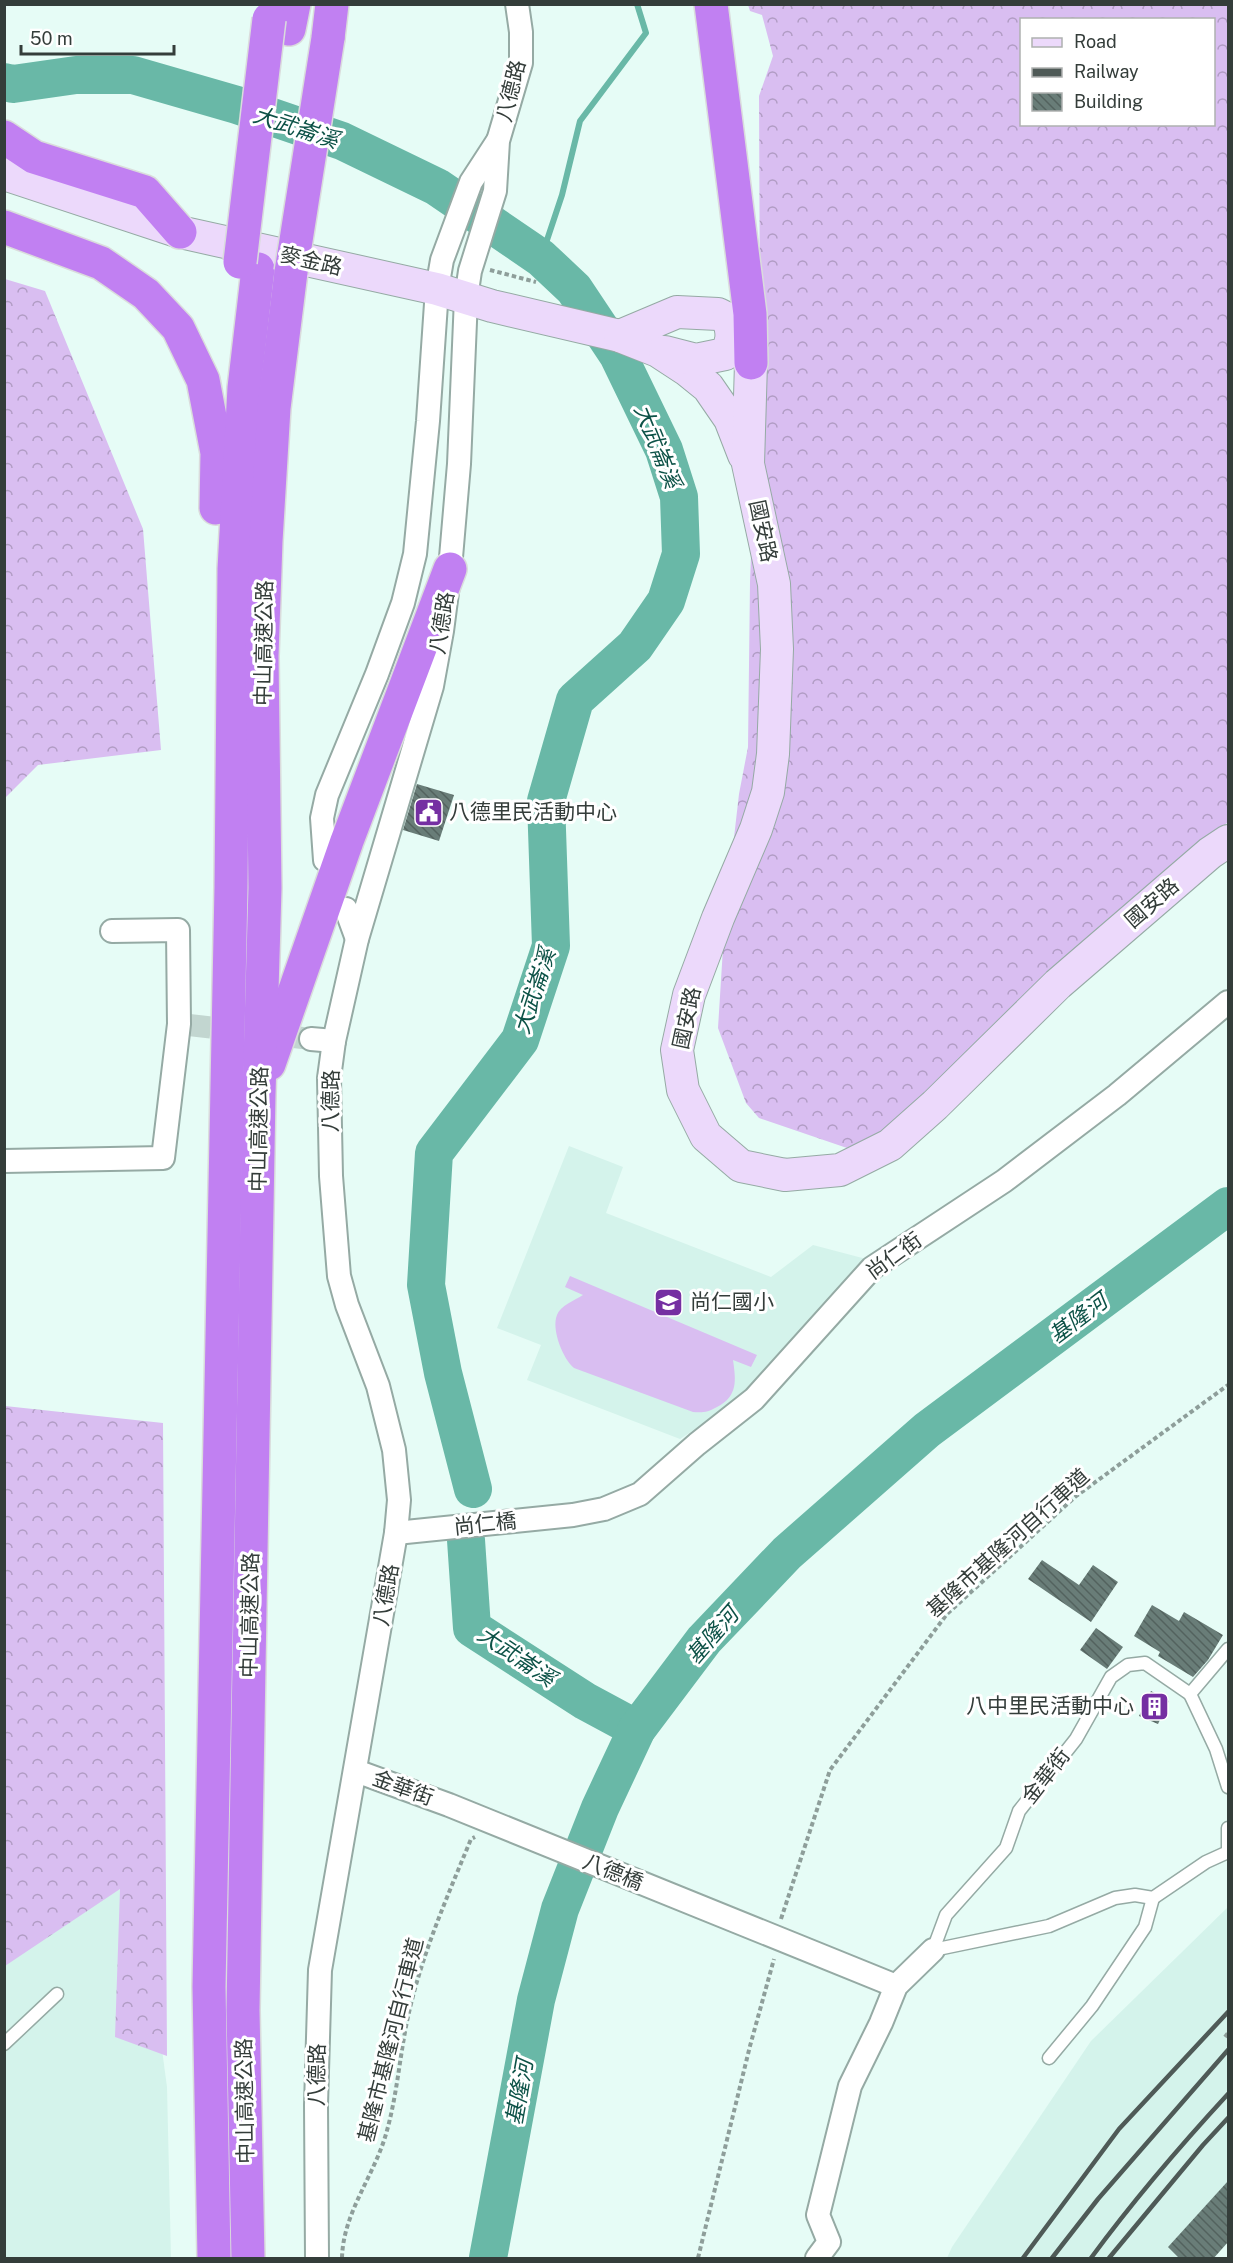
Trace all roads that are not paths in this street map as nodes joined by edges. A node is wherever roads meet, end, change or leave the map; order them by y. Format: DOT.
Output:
graph roads {
  1 [pos="332,4"];
  2 [pos="518,4"];
  3 [pos="711,4"];
  4 [pos="280,14"];
  5 [pos="4,136"];
  6 [pos="498,141"];
  7 [pos="4,174"];
  8 [pos="4,227"];
  9 [pos="180,232"];
  10 [pos="465,282"];
  11 [pos="620,336"];
  12 [pos="739,337"];
  13 [pos="658,351"];
  14 [pos="748,464"];
  15 [pos="450,569"];
  16 [pos="1228,841"];
  17 [pos="325,860"];
  18 [pos="231,887"];
  19 [pos="346,909"];
  20 [pos="112,931"];
  21 [pos="357,939"];
  22 [pos="1228,1002"];
  23 [pos="310,1039"];
  24 [pos="334,1041"];
  25 [pos="259,1094"];
  26 [pos="4,1161"];
  27 [pos="573,1515"];
  28 [pos="396,1533"];
  29 [pos="1228,1649"];
  30 [pos="1190,1694"];
  31 [pos="356,1771"];
  32 [pos="1228,1786"];
  33 [pos="449,1805"];
  34 [pos="1228,1828"];
  35 [pos="1153,1898"];
  36 [pos="933,1950"];
  37 [pos="896,1986"];
  38 [pos="57,1994"];
  39 [pos="4,2044"];
  40 [pos="1048,2058"];
  41 [pos="214,2259"];
  42 [pos="248,2259"];
  43 [pos="317,2259"];
  44 [pos="817,2259"];
  1 -- 25 [label="highway, 中山高速公路, bridge"];
  2 -- 6 [label="street, 八德路"];
  3 -- 12 [label="highway"];
  4 -- 18 [label="highway, 中山高速公路"];
  5 -- 9 [label="highway"];
  6 -- 10 [label="street"];
  6 -- 10 [label="street"];
  7 -- 9 [label="street, 麥金路"];
  8 -- 18 [label="highway"];
  9 -- 10 [label="street, 麥金路"];
  10 -- 11 [label="street, 麥金路"];
  10 -- 15 [label="street, 八德路"];
  10 -- 17 [label="street, 八德路"];
  11 -- 12 [label="street"];
  11 -- 13 [label="street, 麥金路"];
  12 -- 13 [label="street"];
  12 -- 14 [label="street, 國安路"];
  13 -- 14 [label="street, 麥金路"];
  14 -- 16 [label="street, 國安路"];
  15 -- 21 [label="street, 八德路"];
  15 -- 25 [label="highway"];
  18 -- 41 [label="highway, 中山高速公路"];
  19 -- 21 [label="street"];
  20 -- 26 [label="street"];
  21 -- 24 [label="street, 八德路"];
  22 -- 27 [label="street, 尚仁街"];
  23 -- 24 [label="street"];
  24 -- 28 [label="street, 八德路"];
  25 -- 42 [label="highway, 中山高速公路"];
  27 -- 28 [label="street, 尚仁橋"];
  28 -- 31 [label="street, 八德路"];
  29 -- 30 [label="lane"];
  30 -- 32 [label="lane"];
  30 -- 36 [label="lane, 金華街"];
  31 -- 33 [label="street, 金華街"];
  31 -- 43 [label="street, 八德路"];
  33 -- 37 [label="street, 八德橋"];
  34 -- 35 [label="lane"];
  35 -- 36 [label="lane"];
  35 -- 40 [label="lane"];
  36 -- 37 [label="street, 金華街"];
  37 -- 44 [label="street, 金華街"];
  38 -- 39 [label="lane"];
}
